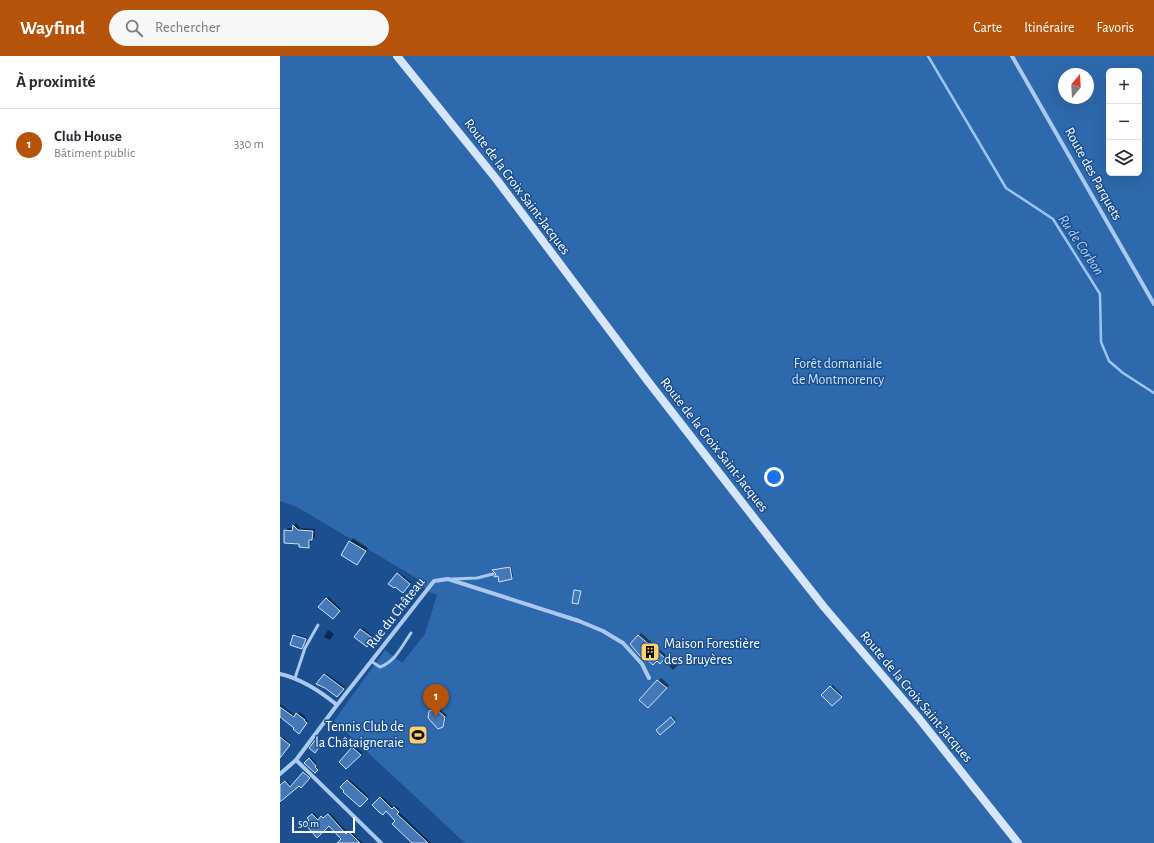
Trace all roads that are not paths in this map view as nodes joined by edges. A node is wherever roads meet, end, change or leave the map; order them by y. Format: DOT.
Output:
graph roads {
  1 [pos="397,56"];
  2 [pos="1012,56"];
  3 [pos="1154,304"];
  4 [pos="493,574"];
  5 [pos="448,579"];
  6 [pos="318,625"];
  7 [pos="411,633"];
  8 [pos="371,661"];
  9 [pos="280,674"];
  10 [pos="295,678"];
  11 [pos="649,678"];
  12 [pos="337,705"];
  13 [pos="296,760"];
  14 [pos="280,774"];
  15 [pos="381,843"];
  16 [pos="1018,843"];
  1 -- 16 [label="street, Route de la Croix Saint-Jacques"];
  2 -- 3 [label="street, Route des Parquets"];
  4 -- 5 [label="lane"];
  5 -- 8 [label="street, Rue du Château"];
  5 -- 11 [label="street, Rue du Château"];
  6 -- 10 [label="lane"];
  7 -- 8 [label="lane"];
  8 -- 12 [label="street, Rue du Château"];
  9 -- 10 [label="street"];
  10 -- 12 [label="street"];
  12 -- 13 [label="street, Rue du Château"];
  13 -- 14 [label="street, Rue du Château"];
  13 -- 15 [label="street"];
}
